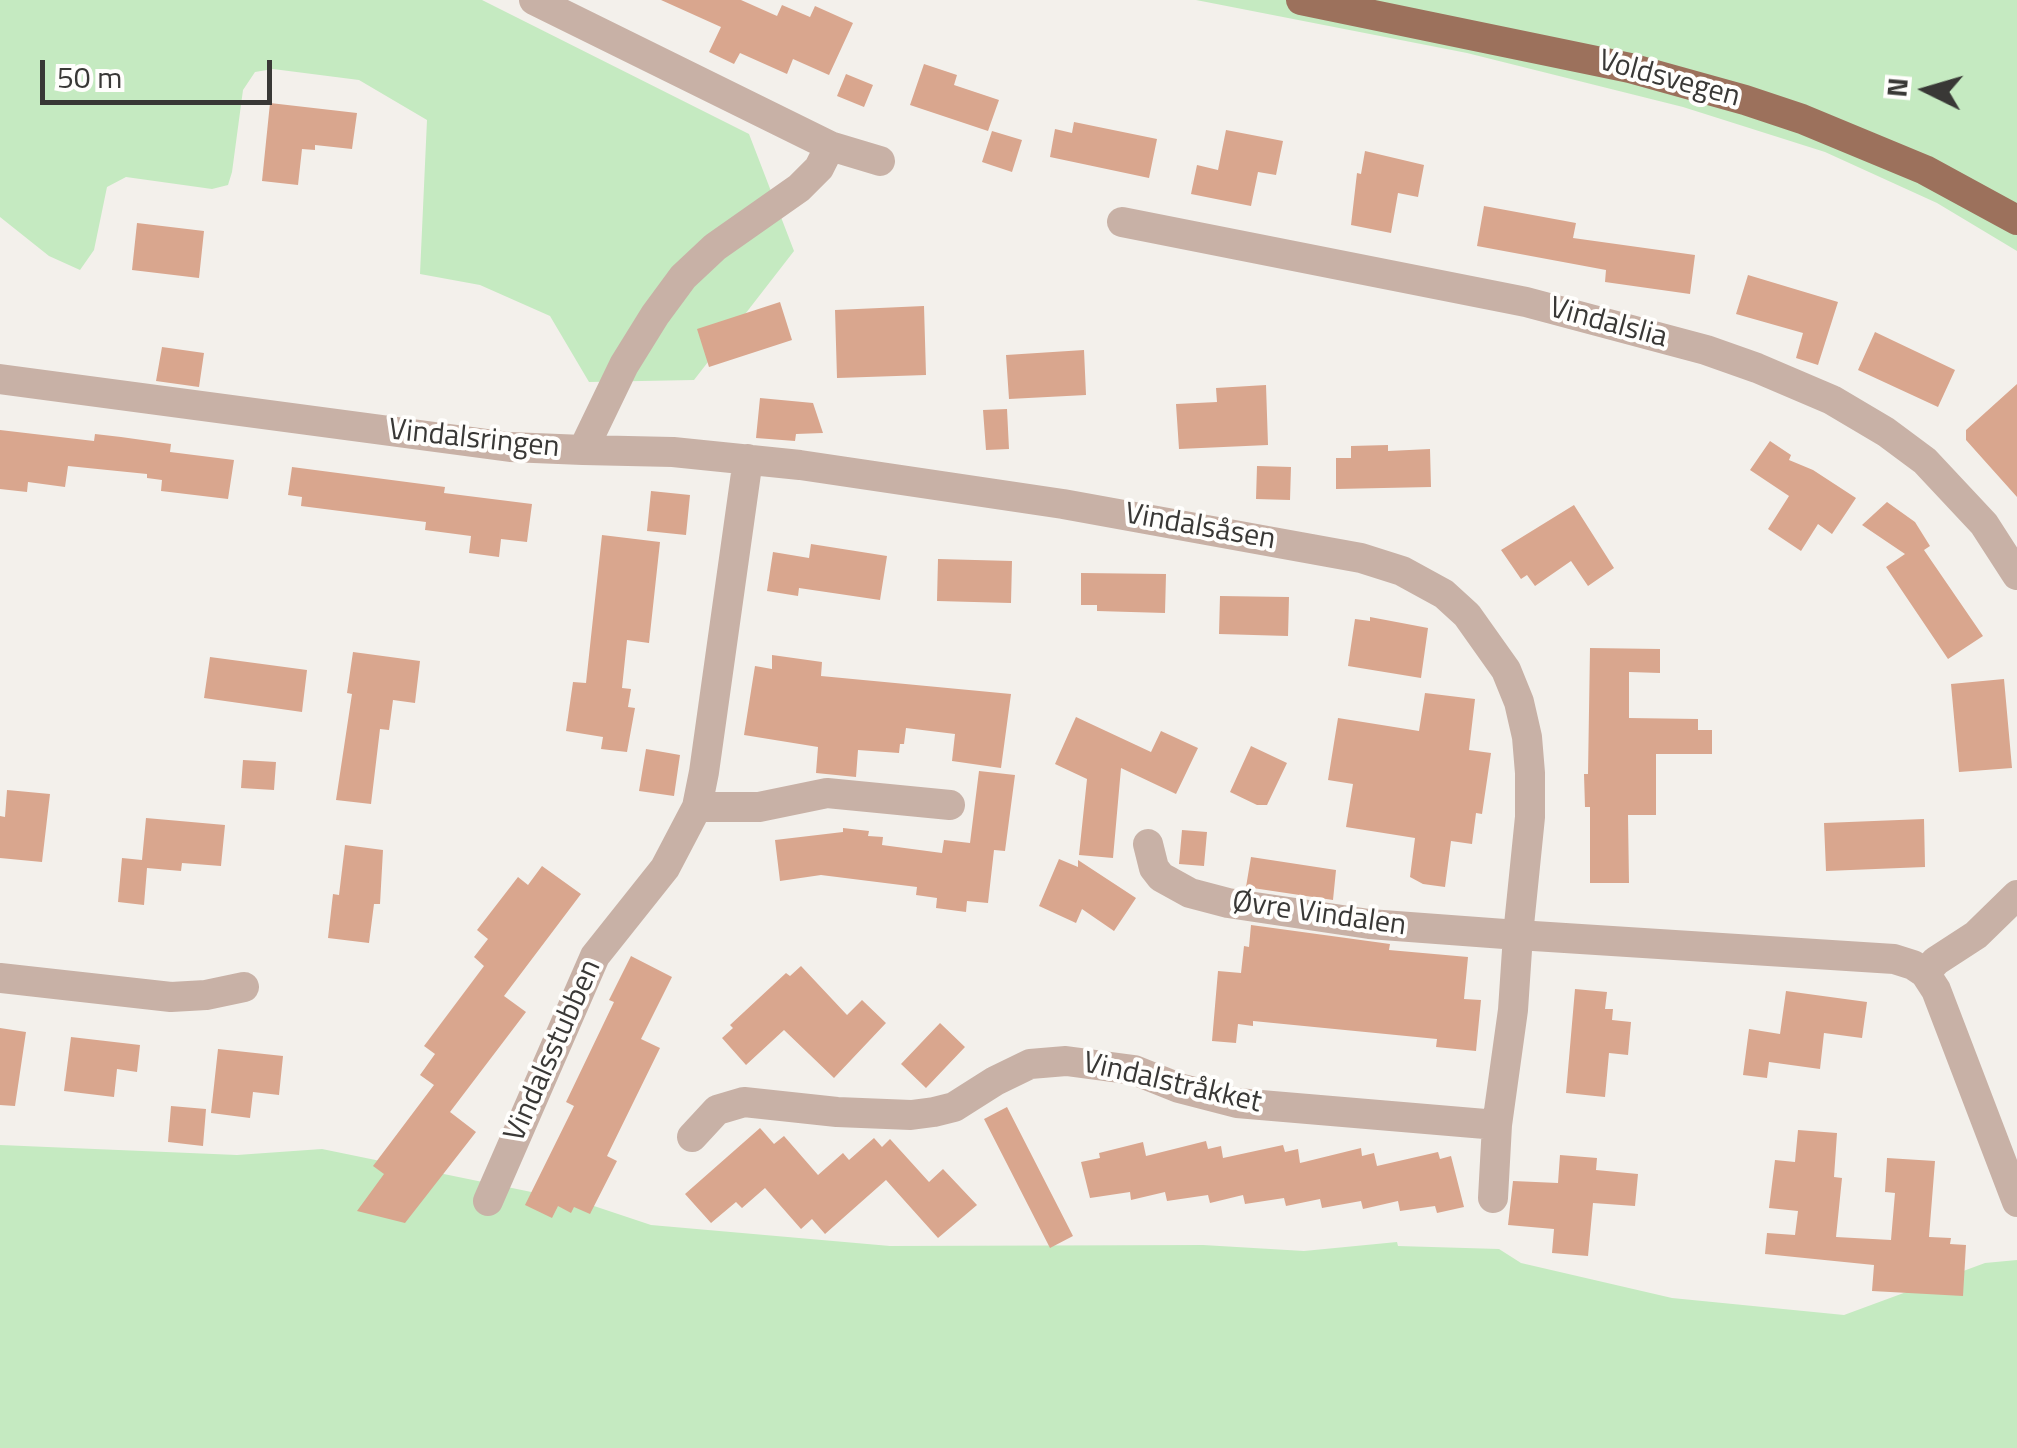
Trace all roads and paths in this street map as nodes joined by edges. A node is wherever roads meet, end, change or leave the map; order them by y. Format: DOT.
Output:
graph roads {
  1 [pos="534,0"];
  2 [pos="1301,0"];
  3 [pos="830,146"];
  4 [pos="880,161"];
  5 [pos="2017,220"];
  6 [pos="1122,222"];
  7 [pos="0,379"];
  8 [pos="583,450"];
  9 [pos="748,459"];
  10 [pos="2017,575"];
  11 [pos="950,805"];
  12 [pos="696,807"];
  13 [pos="1148,844"];
  14 [pos="2017,895"];
  15 [pos="1518,935"];
  16 [pos="1925,973"];
  17 [pos="0,978"];
  18 [pos="244,987"];
  19 [pos="1497,1125"];
  20 [pos="692,1137"];
  21 [pos="1492,1198"];
  22 [pos="488,1201"];
  23 [pos="2017,1202"];
  1 -- 3 [label="street"];
  2 -- 5 [label="highway, Voldsvegen"];
  3 -- 4 [label="street"];
  3 -- 8 [label="street, Vindalsringen"];
  6 -- 10 [label="street, Vindalslia"];
  7 -- 8 [label="street, Vindalsringen"];
  8 -- 9 [label="street, Vindalsåsen"];
  9 -- 12 [label="street, Vindalsstubben"];
  9 -- 15 [label="street, Vindalsåsen"];
  11 -- 12 [label="street"];
  12 -- 22 [label="street, Vindalsstubben"];
  13 -- 15 [label="street, Øvre Vindalen"];
  14 -- 16 [label="street"];
  15 -- 16 [label="street"];
  15 -- 19 [label="street, Vindalsåsen"];
  16 -- 23 [label="street"];
  17 -- 18 [label="street"];
  19 -- 20 [label="street, Vindalstråkket"];
  19 -- 21 [label="street, Vindalsåsen"];
}
